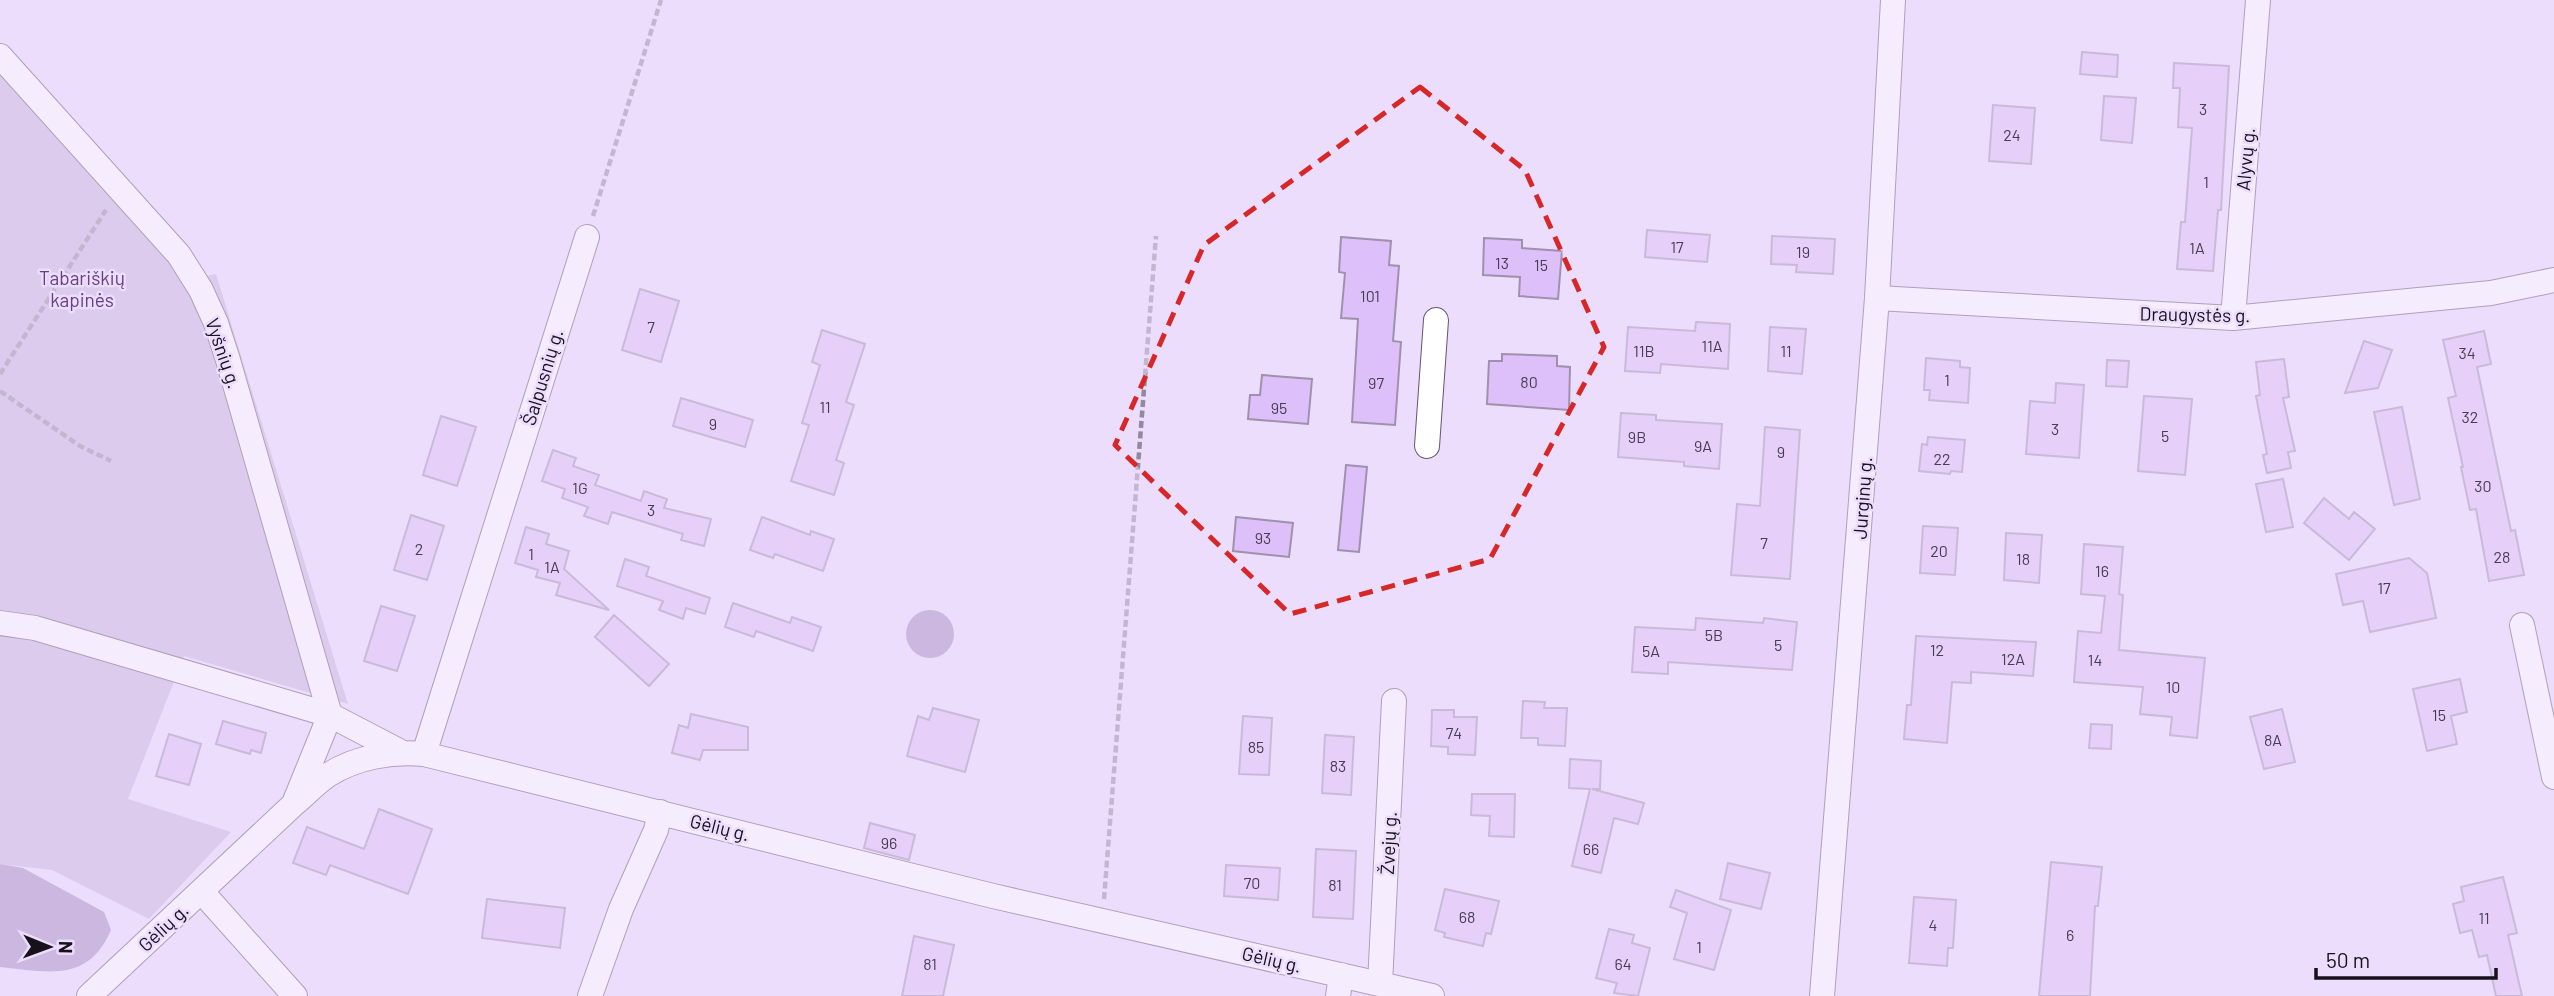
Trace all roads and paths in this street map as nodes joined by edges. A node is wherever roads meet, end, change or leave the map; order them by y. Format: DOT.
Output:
graph roads {
  1 [pos="661,0"];
  2 [pos="1893,0"];
  3 [pos="2258,0"];
  4 [pos="0,56"];
  5 [pos="120,189"];
  6 [pos="1156,236"];
  7 [pos="587,237"];
  8 [pos="2554,280"];
  9 [pos="1877,299"];
  10 [pos="2233,318"];
  11 [pos="1436,320"];
  12 [pos="0,374"];
  13 [pos="0,391"];
  14 [pos="1427,446"];
  15 [pos="111,461"];
  16 [pos="0,623"];
  17 [pos="2522,625"];
  18 [pos="1394,701"];
  19 [pos="330,715"];
  20 [pos="399,751"];
  21 [pos="424,754"];
  22 [pos="2554,777"];
  23 [pos="294,804"];
  24 [pos="660,812"];
  25 [pos="202,892"];
  26 [pos="1103,921"];
  27 [pos="1381,984"];
  28 [pos="1340,986"];
  29 [pos="89,996"];
  30 [pos="295,996"];
  31 [pos="590,996"];
  32 [pos="1432,996"];
  33 [pos="1822,996"];
  1 -- 7 [label="path"];
  2 -- 9 [label="street, Jurginų g."];
  3 -- 10 [label="street, Alyvų g."];
  4 -- 5 [label="street, Vyšnių g."];
  5 -- 12 [label="path"];
  5 -- 19 [label="street, Vyšnių g."];
  6 -- 26 [label="path"];
  7 -- 21 [label="street, Šalpusnių g."];
  8 -- 10 [label="street, Draugystės g."];
  9 -- 10 [label="street, Draugystės g."];
  9 -- 33 [label="street, Jurginų g."];
  11 -- 14 [label="street"];
  13 -- 15 [label="path"];
  16 -- 19 [label="street"];
  17 -- 22 [label="street"];
  18 -- 27 [label="street, Žvejų g."];
  19 -- 20 [label="street"];
  19 -- 23 [label="street"];
  20 -- 21 [label="street, Gėlių g."];
  20 -- 23 [label="street, Gėlių g."];
  21 -- 24 [label="street, Gėlių g."];
  23 -- 25 [label="street, Gėlių g."];
  24 -- 26 [label="street, Gėlių g."];
  24 -- 31 [label="street"];
  25 -- 29 [label="street, Gėlių g."];
  25 -- 30 [label="street"];
  26 -- 28 [label="street, Gėlių g."];
  27 -- 28 [label="street, Gėlių g."];
  27 -- 32 [label="street, Gėlių g."];
}
